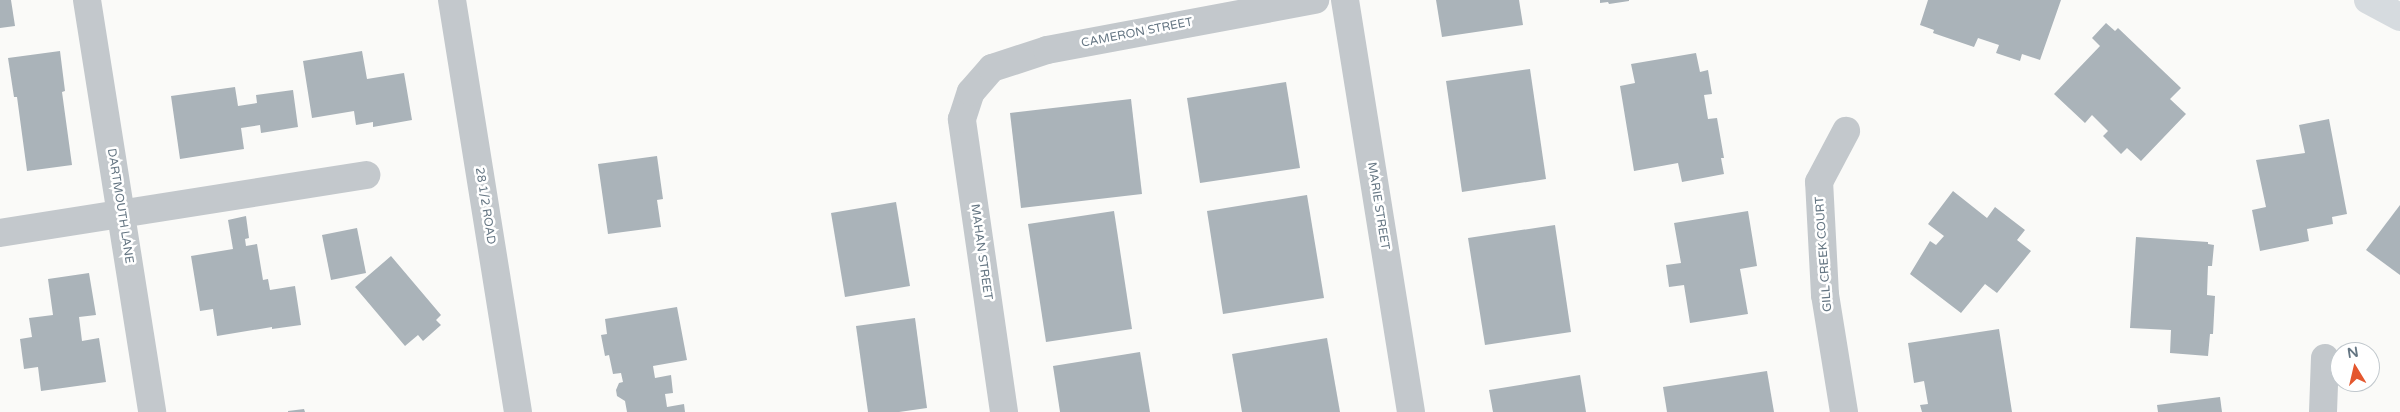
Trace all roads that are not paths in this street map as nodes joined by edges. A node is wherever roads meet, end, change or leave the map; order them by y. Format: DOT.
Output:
graph roads {
  1 [pos="87,0"];
  2 [pos="452,0"];
  3 [pos="1315,0"];
  4 [pos="1345,0"];
  5 [pos="2368,0"];
  6 [pos="2400,17"];
  7 [pos="970,92"];
  8 [pos="1846,131"];
  9 [pos="366,175"];
  10 [pos="121,214"];
  11 [pos="0,233"];
  12 [pos="2325,358"];
  13 [pos="152,412"];
  14 [pos="518,412"];
  15 [pos="1004,412"];
  16 [pos="1410,412"];
  17 [pos="1844,412"];
  18 [pos="2323,412"];
  1 -- 10 [label="street, DARTMOUTH LANE"];
  2 -- 14 [label="street, 28 1/2 ROAD"];
  3 -- 7 [label="street, CAMERON STREET"];
  4 -- 16 [label="street, MARIE STREET"];
  5 -- 6 [label="main road"];
  7 -- 15 [label="street, MAHAN STREET"];
  8 -- 17 [label="street, GILL CREEK COURT"];
  9 -- 10 [label="street"];
  10 -- 11 [label="street"];
  10 -- 13 [label="street, DARTMOUTH LANE"];
  12 -- 18 [label="street"];
}
